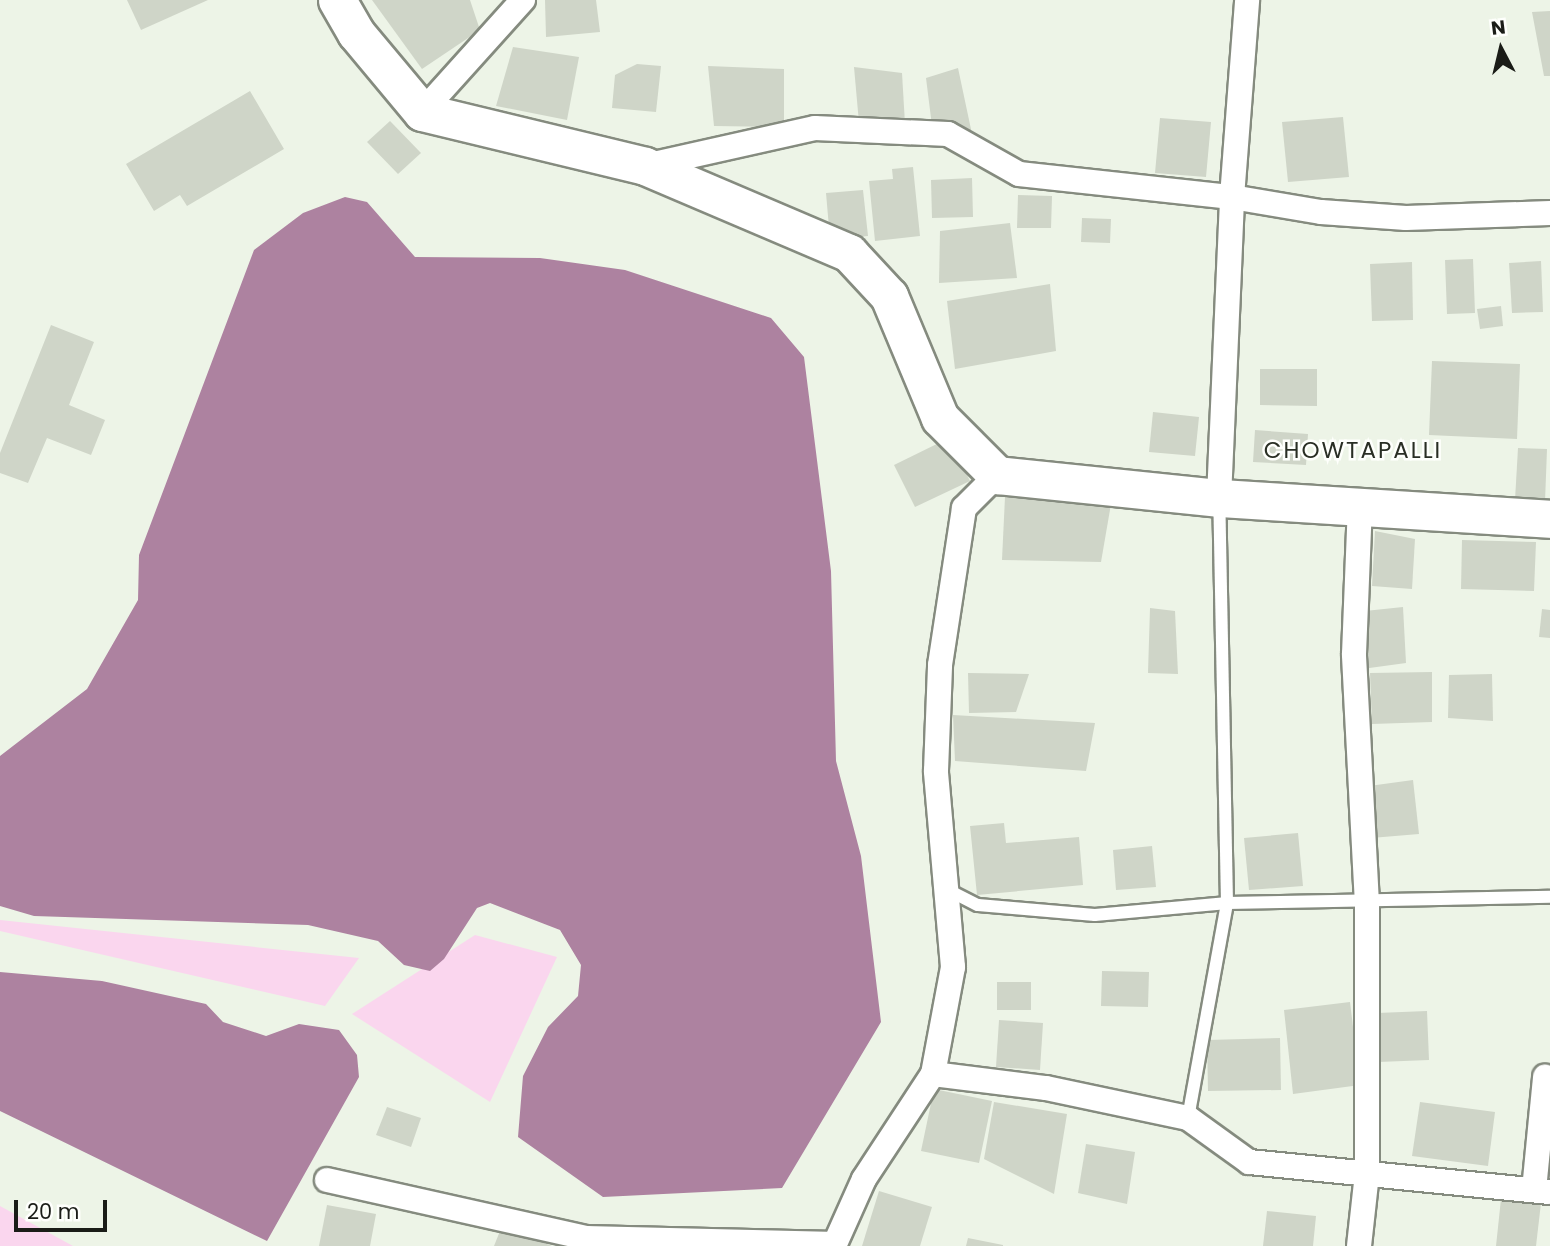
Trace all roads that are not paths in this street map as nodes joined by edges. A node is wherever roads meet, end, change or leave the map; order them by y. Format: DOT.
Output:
graph roads {
  1 [pos="337,0"];
  2 [pos="523,0"];
  3 [pos="1247,0"];
  4 [pos="422,112"];
  5 [pos="645,166"];
  6 [pos="1232,197"];
  7 [pos="1550,213"];
  8 [pos="997,475"];
  9 [pos="1219,498"];
  10 [pos="1360,506"];
  11 [pos="1550,519"];
  12 [pos="950,891"];
  13 [pos="1550,897"];
  14 [pos="1227,903"];
  15 [pos="1367,904"];
  16 [pos="933,1074"];
  17 [pos="1545,1077"];
  18 [pos="1188,1118"];
  19 [pos="1367,1174"];
  20 [pos="327,1180"];
  21 [pos="1542,1191"];
  22 [pos="586,1242"];
  23 [pos="670,1245"];
  24 [pos="835,1245"];
  25 [pos="1359,1246"];
  1 -- 4 [label="main road"];
  2 -- 4 [label="street"];
  3 -- 6 [label="street"];
  4 -- 5 [label="main road"];
  5 -- 6 [label="street"];
  5 -- 8 [label="main road"];
  6 -- 7 [label="street"];
  6 -- 9 [label="street"];
  8 -- 9 [label="main road"];
  8 -- 12 [label="street"];
  9 -- 10 [label="main road"];
  9 -- 14 [label="lane"];
  10 -- 11 [label="main road"];
  10 -- 15 [label="street"];
  12 -- 14 [label="lane"];
  12 -- 16 [label="street"];
  13 -- 15 [label="lane"];
  14 -- 15 [label="lane"];
  14 -- 18 [label="lane"];
  15 -- 19 [label="street"];
  16 -- 18 [label="street"];
  16 -- 24 [label="street"];
  17 -- 21 [label="street"];
  18 -- 19 [label="street"];
  19 -- 21 [label="street"];
  19 -- 25 [label="street"];
  20 -- 22 [label="street"];
  22 -- 23 [label="street"];
  23 -- 24 [label="street"];
}
